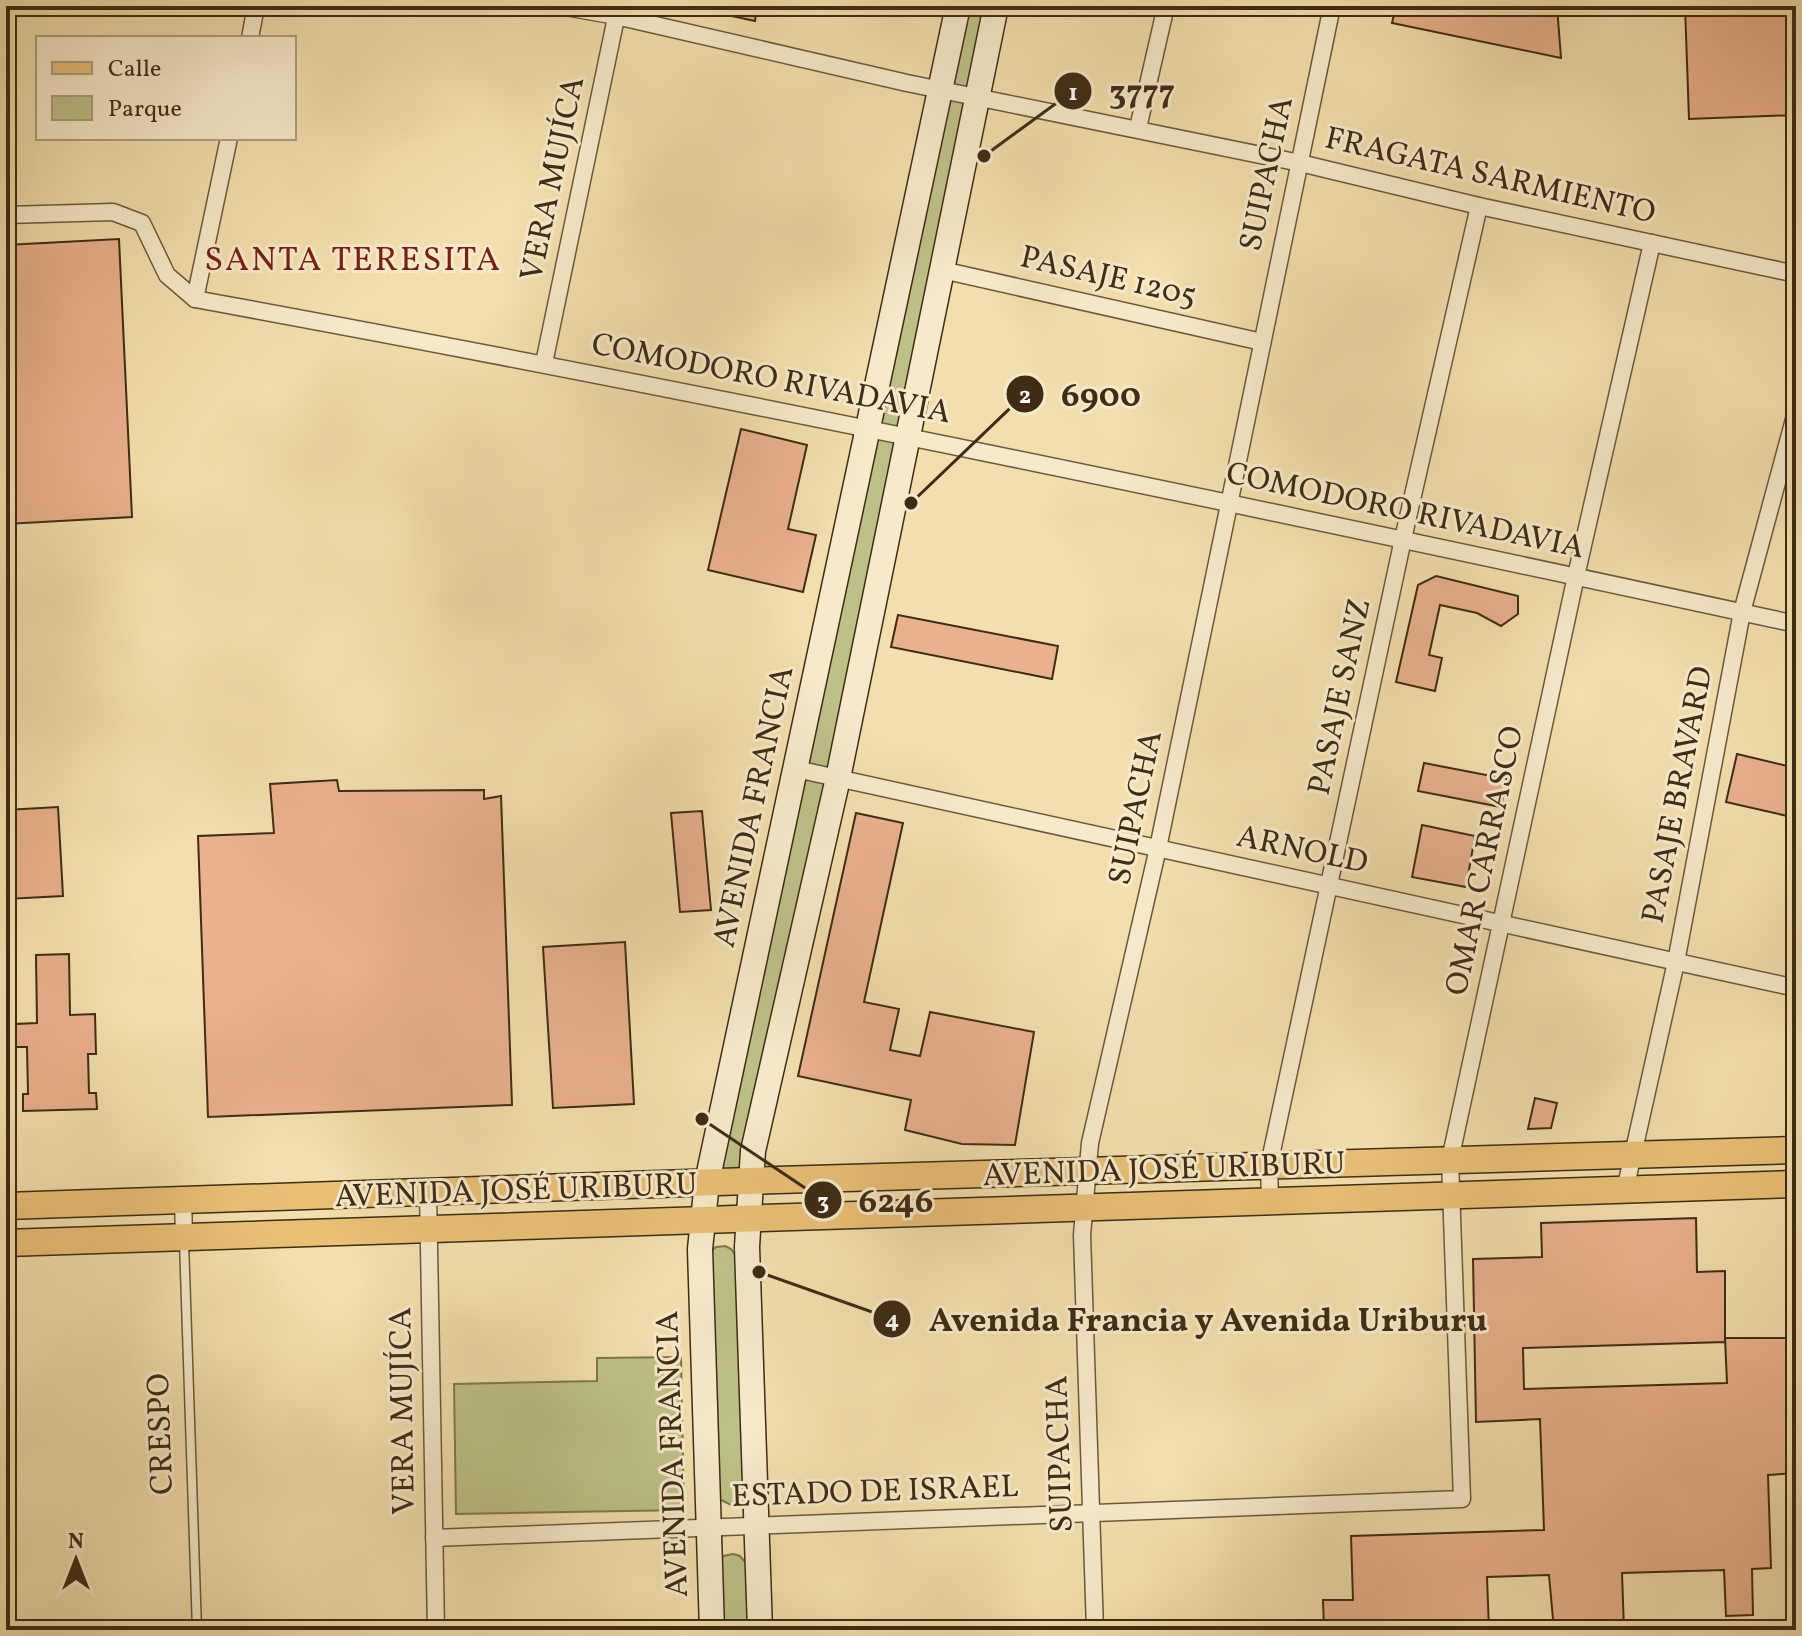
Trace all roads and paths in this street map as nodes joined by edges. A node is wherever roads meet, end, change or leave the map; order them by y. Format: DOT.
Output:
graph roads {
  1 [pos="256,6"];
  2 [pos="560,6"];
  3 [pos="958,6"];
  4 [pos="996,6"];
  5 [pos="1166,6"];
  6 [pos="1332,6"];
  7 [pos="617,11"];
  8 [pos="250,36"];
  9 [pos="941,90"];
  10 [pos="977,98"];
  11 [pos="1138,128"];
  12 [pos="229,140"];
  13 [pos="1300,163"];
  14 [pos="1479,206"];
  15 [pos="6,215"];
  16 [pos="1652,243"];
  17 [pos="942,270"];
  18 [pos="1796,274"];
  19 [pos="195,299"];
  20 [pos="1262,342"];
  21 [pos="544,363"];
  22 [pos="1796,412"];
  23 [pos="869,427"];
  24 [pos="909,436"];
  25 [pos="1229,503"];
  26 [pos="1403,539"];
  27 [pos="1576,576"];
  28 [pos="1742,612"];
  29 [pos="1796,624"];
  30 [pos="796,769"];
  31 [pos="838,778"];
  32 [pos="1158,848"];
  33 [pos="1330,886"];
  34 [pos="1502,924"];
  35 [pos="1676,962"];
  36 [pos="1796,988"];
  37 [pos="1796,1150"];
  38 [pos="1632,1155"];
  39 [pos="1450,1160"];
  40 [pos="1269,1165"];
  41 [pos="1088,1170"];
  42 [pos="750,1180"];
  43 [pos="707,1182"];
  44 [pos="1796,1184"];
  45 [pos="1625,1190"];
  46 [pos="428,1192"];
  47 [pos="1451,1195"];
  48 [pos="183,1200"];
  49 [pos="1270,1201"];
  50 [pos="6,1206"];
  51 [pos="1085,1207"];
  52 [pos="748,1218"];
  53 [pos="701,1220"];
  54 [pos="429,1229"];
  55 [pos="184,1237"];
  56 [pos="6,1243"];
  57 [pos="1462,1499"];
  58 [pos="1091,1513"];
  59 [pos="757,1525"];
  60 [pos="709,1527"];
  61 [pos="434,1538"];
  62 [pos="197,1630"];
  63 [pos="436,1630"];
  64 [pos="712,1630"];
  65 [pos="760,1630"];
  66 [pos="1095,1630"];
  1 -- 8 [label="street"];
  2 -- 7 [label="street, FRAGATA SARMIENTO"];
  3 -- 9 [label="main road, AVENIDA FRANCIA"];
  4 -- 10 [label="main road"];
  5 -- 11 [label="street"];
  6 -- 13 [label="street, SUIPACHA"];
  7 -- 9 [label="street, FRAGATA SARMIENTO"];
  7 -- 21 [label="street, VERA MUJÍCA"];
  9 -- 10 [label="street, FRAGATA SARMIENTO"];
  9 -- 23 [label="main road, AVENIDA FRANCIA"];
  10 -- 11 [label="street, FRAGATA SARMIENTO"];
  10 -- 17 [label="main road"];
  11 -- 13 [label="street, FRAGATA SARMIENTO"];
  12 -- 19 [label="street"];
  13 -- 14 [label="street, FRAGATA SARMIENTO"];
  13 -- 20 [label="street, SUIPACHA"];
  14 -- 16 [label="street, FRAGATA SARMIENTO"];
  14 -- 26 [label="street, PASAJE SANZ"];
  15 -- 19 [label="street"];
  16 -- 18 [label="street, FRAGATA SARMIENTO"];
  16 -- 27 [label="street, OMAR CARRASCO"];
  17 -- 20 [label="street, PASAJE 1205"];
  17 -- 24 [label="main road"];
  19 -- 21 [label="street, COMODORO RIVADAVIA"];
  20 -- 25 [label="street, SUIPACHA"];
  21 -- 23 [label="street, COMODORO RIVADAVIA"];
  22 -- 28 [label="street, PASAJE BRAVARD"];
  23 -- 24 [label="street, COMODORO RIVADAVIA"];
  23 -- 30 [label="main road, AVENIDA FRANCIA"];
  24 -- 25 [label="street, COMODORO RIVADAVIA"];
  24 -- 31 [label="main road"];
  25 -- 26 [label="street, COMODORO RIVADAVIA"];
  25 -- 32 [label="street, SUIPACHA"];
  26 -- 27 [label="street, COMODORO RIVADAVIA"];
  26 -- 33 [label="street, PASAJE SANZ"];
  27 -- 28 [label="street, COMODORO RIVADAVIA"];
  27 -- 34 [label="street, OMAR CARRASCO"];
  28 -- 29 [label="street, COMODORO RIVADAVIA"];
  28 -- 35 [label="street, PASAJE BRAVARD"];
  30 -- 31 [label="street, ARNOLD"];
  30 -- 43 [label="main road, AVENIDA FRANCIA"];
  31 -- 32 [label="street, ARNOLD"];
  31 -- 42 [label="main road"];
  32 -- 33 [label="street, ARNOLD"];
  32 -- 41 [label="street, SUIPACHA"];
  33 -- 34 [label="street, ARNOLD"];
  33 -- 40 [label="street, PASAJE SANZ"];
  34 -- 35 [label="street, ARNOLD"];
  34 -- 39 [label="street, OMAR CARRASCO"];
  35 -- 36 [label="street, ARNOLD"];
  35 -- 38 [label="street, PASAJE BRAVARD"];
  37 -- 38 [label="main road, AVENIDA JOSÉ URIBURU"];
  38 -- 39 [label="main road, AVENIDA JOSÉ URIBURU"];
  38 -- 45 [label="street, PASAJE BRAVARD"];
  39 -- 40 [label="main road, AVENIDA JOSÉ URIBURU"];
  39 -- 47 [label="street, OMAR CARRASCO"];
  40 -- 41 [label="main road, AVENIDA JOSÉ URIBURU"];
  40 -- 49 [label="street, PASAJE SANZ"];
  41 -- 42 [label="main road, AVENIDA JOSÉ URIBURU"];
  41 -- 51 [label="street, SUIPACHA"];
  42 -- 43 [label="main road, AVENIDA JOSÉ URIBURU"];
  42 -- 52 [label="main road"];
  43 -- 46 [label="main road, AVENIDA JOSÉ URIBURU"];
  43 -- 53 [label="main road, AVENIDA FRANCIA"];
  44 -- 45 [label="main road, AVENIDA JOSÉ URIBURU"];
  45 -- 47 [label="main road, AVENIDA JOSÉ URIBURU"];
  46 -- 48 [label="main road, AVENIDA JOSÉ URIBURU"];
  46 -- 54 [label="street, VERA MUJÍCA"];
  47 -- 49 [label="main road, AVENIDA JOSÉ URIBURU"];
  47 -- 57 [label="street, OMAR CARRASCO"];
  48 -- 50 [label="main road, AVENIDA JOSÉ URIBURU"];
  48 -- 55 [label="street"];
  49 -- 51 [label="main road, AVENIDA JOSÉ URIBURU"];
  51 -- 52 [label="main road, AVENIDA JOSÉ URIBURU"];
  51 -- 58 [label="street, SUIPACHA"];
  52 -- 53 [label="main road, AVENIDA JOSÉ URIBURU"];
  52 -- 59 [label="main road"];
  53 -- 54 [label="main road, AVENIDA JOSÉ URIBURU"];
  53 -- 60 [label="main road, AVENIDA FRANCIA"];
  54 -- 55 [label="main road, AVENIDA JOSÉ URIBURU"];
  54 -- 61 [label="street, VERA MUJÍCA"];
  55 -- 56 [label="main road, AVENIDA JOSÉ URIBURU"];
  55 -- 62 [label="lane, CRESPO"];
  57 -- 58 [label="street, ESTADO DE ISRAEL"];
  58 -- 59 [label="street, ESTADO DE ISRAEL"];
  58 -- 66 [label="street, SUIPACHA"];
  59 -- 60 [label="street, ESTADO DE ISRAEL"];
  59 -- 65 [label="main road"];
  60 -- 61 [label="street, ESTADO DE ISRAEL"];
  60 -- 64 [label="main road, AVENIDA FRANCIA"];
  61 -- 63 [label="street, VERA MUJÍCA"];
}
